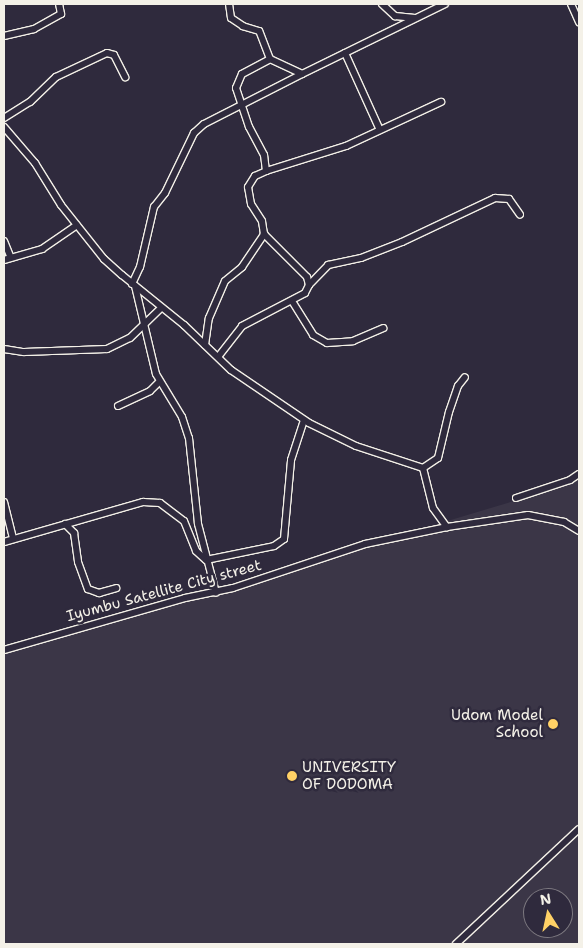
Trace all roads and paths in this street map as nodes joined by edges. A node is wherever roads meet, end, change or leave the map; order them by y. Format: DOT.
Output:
graph roads {
  1 [pos="59,4"];
  2 [pos="229,4"];
  3 [pos="382,4"];
  4 [pos="445,4"];
  5 [pos="571,4"];
  6 [pos="417,18"];
  7 [pos="579,22"];
  8 [pos="4,36"];
  9 [pos="344,53"];
  10 [pos="270,59"];
  11 [pos="302,74"];
  12 [pos="125,77"];
  13 [pos="441,102"];
  14 [pos="241,107"];
  15 [pos="4,118"];
  16 [pos="4,127"];
  17 [pos="379,128"];
  18 [pos="266,171"];
  19 [pos="520,215"];
  20 [pos="77,225"];
  21 [pos="264,234"];
  22 [pos="4,241"];
  23 [pos="7,259"];
  24 [pos="134,285"];
  25 [pos="309,285"];
  26 [pos="292,301"];
  27 [pos="161,308"];
  28 [pos="144,325"];
  29 [pos="383,328"];
  30 [pos="205,344"];
  31 [pos="4,349"];
  32 [pos="218,357"];
  33 [pos="465,377"];
  34 [pos="159,382"];
  35 [pos="118,406"];
  36 [pos="304,420"];
  37 [pos="423,468"];
  38 [pos="579,474"];
  39 [pos="516,498"];
  40 [pos="4,502"];
  41 [pos="65,524"];
  42 [pos="447,527"];
  43 [pos="579,531"];
  44 [pos="13,538"];
  45 [pos="4,542"];
  46 [pos="206,560"];
  47 [pos="116,588"];
  48 [pos="216,592"];
  49 [pos="4,650"];
  50 [pos="579,829"];
  51 [pos="456,944"];
  1 -- 8 [label="street"];
  2 -- 10 [label="street"];
  3 -- 6 [label="street"];
  4 -- 6 [label="street"];
  5 -- 7 [label="street"];
  6 -- 9 [label="street"];
  9 -- 11 [label="street"];
  9 -- 17 [label="street"];
  10 -- 11 [label="street"];
  10 -- 14 [label="street"];
  11 -- 14 [label="street"];
  12 -- 15 [label="street"];
  13 -- 17 [label="street"];
  14 -- 18 [label="street"];
  14 -- 24 [label="street"];
  16 -- 20 [label="street"];
  17 -- 18 [label="street"];
  18 -- 21 [label="street"];
  19 -- 25 [label="street"];
  20 -- 23 [label="street"];
  20 -- 24 [label="street"];
  21 -- 25 [label="street"];
  21 -- 30 [label="street"];
  22 -- 23 [label="street"];
  24 -- 27 [label="street"];
  24 -- 28 [label="street"];
  25 -- 26 [label="street"];
  26 -- 29 [label="street"];
  26 -- 32 [label="street"];
  27 -- 28 [label="street"];
  27 -- 30 [label="street"];
  28 -- 31 [label="street"];
  28 -- 34 [label="street"];
  30 -- 32 [label="street"];
  32 -- 36 [label="street"];
  33 -- 37 [label="street"];
  34 -- 35 [label="street"];
  34 -- 46 [label="street"];
  36 -- 37 [label="street"];
  36 -- 46 [label="street"];
  37 -- 42 [label="street"];
  38 -- 39 [label="street"];
  40 -- 44 [label="street"];
  41 -- 44 [label="street"];
  41 -- 46 [label="street"];
  41 -- 47 [label="street"];
  42 -- 43 [label="street, Iyumbu Satellite City street"];
  42 -- 48 [label="street, Iyumbu Satellite City street"];
  44 -- 45 [label="street"];
  46 -- 48 [label="street"];
  48 -- 49 [label="street, Iyumbu Satellite City street"];
  50 -- 51 [label="street"];
}
